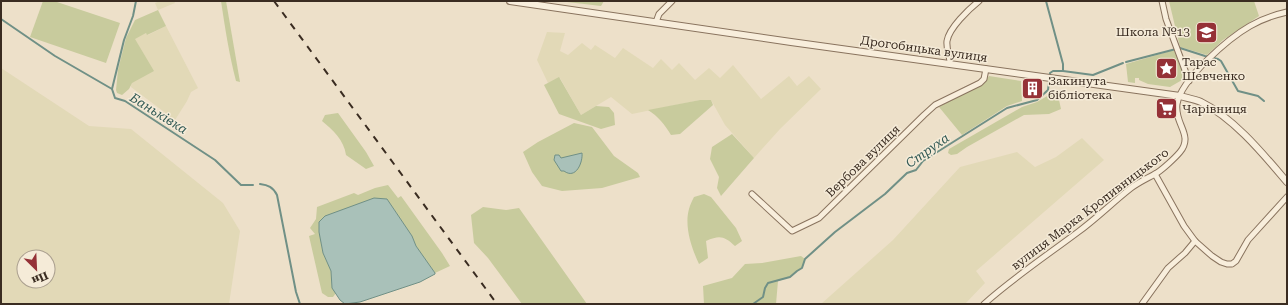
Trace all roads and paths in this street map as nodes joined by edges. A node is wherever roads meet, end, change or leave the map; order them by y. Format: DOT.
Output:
graph roads {
  1 [pos="510,1"];
  2 [pos="672,1"];
  3 [pos="979,1"];
  4 [pos="1162,1"];
  5 [pos="1287,12"];
  6 [pos="656,22"];
  7 [pos="950,63"];
  8 [pos="986,69"];
  9 [pos="1189,81"];
  10 [pos="1180,96"];
  11 [pos="1156,174"];
  12 [pos="1287,182"];
  13 [pos="752,194"];
  14 [pos="1287,197"];
  15 [pos="1195,241"];
  16 [pos="984,304"];
  17 [pos="1142,304"];
  1 -- 6 [label="street, Дрогобицька вулиця"];
  2 -- 6 [label="street"];
  3 -- 7 [label="street"];
  4 -- 9 [label="street"];
  5 -- 9 [label="street"];
  6 -- 7 [label="street, Дрогобицька вулиця"];
  7 -- 8 [label="street, Дрогобицька вулиця"];
  8 -- 10 [label="street, Дрогобицька вулиця"];
  8 -- 13 [label="street, Вербова вулиця"];
  9 -- 10 [label="street"];
  10 -- 11 [label="street, вулиця Марка Кропивницького"];
  10 -- 12 [label="street, Дрогобицька вулиця"];
  11 -- 15 [label="street"];
  11 -- 16 [label="street, вулиця Марка Кропивницького"];
  14 -- 15 [label="street"];
  15 -- 17 [label="street"];
}
